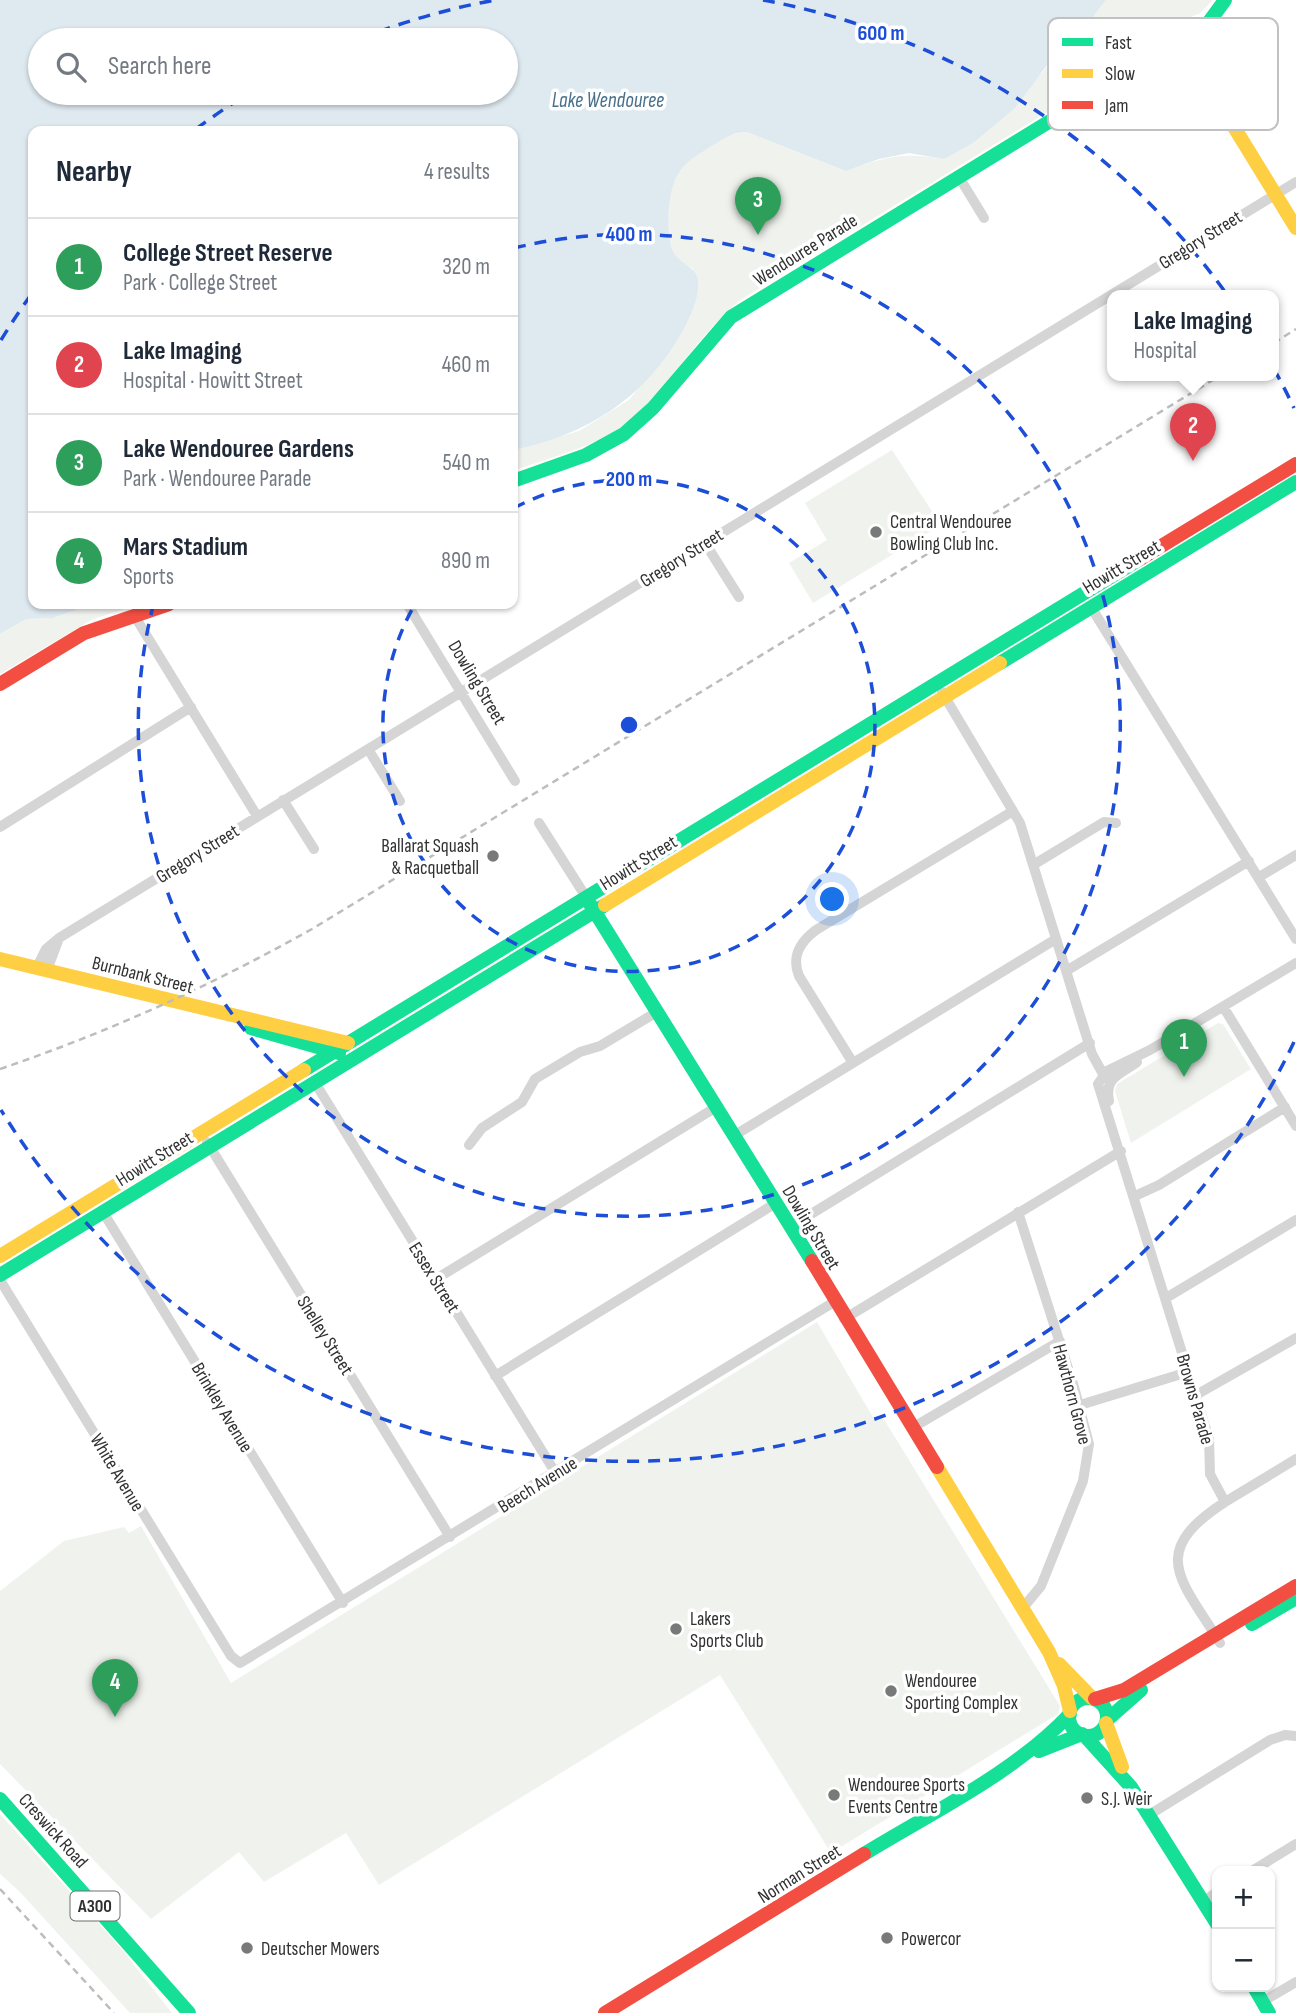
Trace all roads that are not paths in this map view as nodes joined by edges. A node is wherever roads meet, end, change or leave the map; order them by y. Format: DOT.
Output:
graph roads {
  1 [pos="1222,3"];
  2 [pos="1202,18"];
  3 [pos="1212,18"];
  4 [pos="1048,122"];
  5 [pos="1236,130"];
  6 [pos="959,177"];
  7 [pos="1296,182"];
  8 [pos="1275,194"];
  9 [pos="984,218"];
  10 [pos="1296,229"];
  11 [pos="1118,290"];
  12 [pos="1107,297"];
  13 [pos="1296,464"];
  14 [pos="518,479"];
  15 [pos="1296,482"];
  16 [pos="705,543"];
  17 [pos="739,597"];
  18 [pos="1091,607"];
  19 [pos="153,609"];
  20 [pos="410,609"];
  21 [pos="134,615"];
  22 [pos="0,684"];
  23 [pos="940,689"];
  24 [pos="461,691"];
  25 [pos="191,707"];
  26 [pos="368,749"];
  27 [pos="515,781"];
  28 [pos="283,800"];
  29 [pos="400,801"];
  30 [pos="1013,811"];
  31 [pos="257,816"];
  32 [pos="539,823"];
  33 [pos="1116,823"];
  34 [pos="0,827"];
  35 [pos="314,849"];
  36 [pos="1296,855"];
  37 [pos="1249,861"];
  38 [pos="1033,864"];
  39 [pos="1259,877"];
  40 [pos="586,897"];
  41 [pos="595,911"];
  42 [pos="1296,939"];
  43 [pos="1056,940"];
  44 [pos="0,951"];
  45 [pos="0,959"];
  46 [pos="1296,963"];
  47 [pos="42,969"];
  48 [pos="1066,971"];
  49 [pos="435,999"];
  50 [pos="1224,1008"];
  51 [pos="657,1012"];
  52 [pos="238,1019"];
  53 [pos="302,1042"];
  54 [pos="339,1044"];
  55 [pos="1090,1044"];
  56 [pos="349,1060"];
  57 [pos="853,1063"];
  58 [pos="1108,1074"];
  59 [pos="310,1076"];
  60 [pos="718,1107"];
  61 [pos="1285,1107"];
  62 [pos="1296,1126"];
  63 [pos="201,1133"];
  64 [pos="734,1135"];
  65 [pos="469,1145"];
  66 [pos="210,1146"];
  67 [pos="1121,1151"];
  68 [pos="1135,1196"];
  69 [pos="776,1203"];
  70 [pos="103,1212"];
  71 [pos="1018,1212"];
  72 [pos="1296,1220"];
  73 [pos="790,1227"];
  74 [pos="0,1256"];
  75 [pos="0,1278"];
  76 [pos="436,1279"];
  77 [pos="1167,1298"];
  78 [pos="834,1302"];
  79 [pos="844,1319"];
  80 [pos="1296,1338"];
  81 [pos="1060,1341"];
  82 [pos="1188,1372"];
  83 [pos="495,1376"];
  84 [pos="1196,1395"];
  85 [pos="1080,1405"];
  86 [pos="912,1428"];
  87 [pos="1296,1459"];
  88 [pos="555,1472"];
  89 [pos="1225,1502"];
  90 [pos="450,1537"];
  91 [pos="1296,1586"];
  92 [pos="1296,1598"];
  93 [pos="343,1603"];
  94 [pos="1022,1609"];
  95 [pos="1218,1639"];
  96 [pos="1049,1652"];
  97 [pos="238,1662"];
  98 [pos="1094,1699"];
  99 [pos="1070,1712"];
  100 [pos="1106,1721"];
  101 [pos="1083,1735"];
  102 [pos="1296,1737"];
  103 [pos="1013,1764"];
  104 [pos="1131,1787"];
  105 [pos="0,1799"];
  106 [pos="1149,1815"];
  107 [pos="1296,1844"];
  108 [pos="1260,1866"];
  109 [pos="1212,1895"];
  110 [pos="1203,1901"];
  111 [pos="1212,1916"];
  112 [pos="1296,1982"];
  113 [pos="1266,2007"];
  114 [pos="189,2013"];
  115 [pos="605,2013"];
  1 -- 2 [label="main road"];
  1 -- 3 [label="main road"];
  4 -- 6 [label="main road, Wendouree Parade"];
  5 -- 8 [label="main road"];
  6 -- 9 [label="street"];
  6 -- 14 [label="main road, Wendouree Parade"];
  7 -- 8 [label="street, Gregory Street"];
  8 -- 10 [label="main road"];
  8 -- 11 [label="street, Gregory Street"];
  12 -- 16 [label="street, Gregory Street"];
  13 -- 23 [label="main road, Howitt Street"];
  15 -- 18 [label="main road, Howitt Street"];
  16 -- 17 [label="street"];
  16 -- 24 [label="street, Gregory Street"];
  18 -- 23 [label="main road, Howitt Street"];
  18 -- 37 [label="street"];
  19 -- 21 [label="main road"];
  20 -- 24 [label="street, Dowling Street"];
  21 -- 22 [label="main road"];
  21 -- 25 [label="street"];
  23 -- 30 [label="street"];
  23 -- 40 [label="main road, Howitt Street"];
  23 -- 41 [label="main road, Howitt Street"];
  24 -- 26 [label="street, Gregory Street"];
  24 -- 27 [label="street, Dowling Street"];
  25 -- 31 [label="street"];
  25 -- 34 [label="street"];
  26 -- 28 [label="street, Gregory Street"];
  26 -- 29 [label="street"];
  28 -- 31 [label="street, Gregory Street"];
  28 -- 35 [label="street"];
  30 -- 38 [label="street"];
  30 -- 57 [label="street"];
  31 -- 47 [label="street, Gregory Street"];
  32 -- 40 [label="street, Dowling Street"];
  33 -- 38 [label="street"];
  36 -- 39 [label="street"];
  37 -- 39 [label="street"];
  37 -- 48 [label="street"];
  38 -- 43 [label="street"];
  39 -- 42 [label="street"];
  40 -- 41 [label="main road, Dowling Street"];
  40 -- 49 [label="main road, Howitt Street"];
  41 -- 49 [label="main road, Howitt Street"];
  41 -- 51 [label="main road, Dowling Street"];
  43 -- 48 [label="street"];
  43 -- 57 [label="street"];
  44 -- 47 [label="main road, Burnbank Street"];
  45 -- 47 [label="main road, Burnbank Street"];
  46 -- 50 [label="street"];
  47 -- 52 [label="main road, Burnbank Street"];
  48 -- 55 [label="street"];
  49 -- 54 [label="main road, Howitt Street"];
  49 -- 56 [label="main road, Howitt Street"];
  50 -- 58 [label="street"];
  50 -- 61 [label="street"];
  51 -- 60 [label="main road, Dowling Street"];
  51 -- 65 [label="street"];
  52 -- 53 [label="main road, Burnbank Street"];
  52 -- 54 [label="main road, Burnbank Street"];
  53 -- 54 [label="main road, Burnbank Street"];
  53 -- 59 [label="main road"];
  54 -- 56 [label="main road"];
  54 -- 59 [label="main road, Howitt Street"];
  55 -- 58 [label="street"];
  55 -- 73 [label="street"];
  56 -- 59 [label="main road, Howitt Street"];
  57 -- 64 [label="street"];
  58 -- 67 [label="street, Browns Parade"];
  59 -- 63 [label="main road, Howitt Street"];
  59 -- 66 [label="main road, Howitt Street"];
  59 -- 76 [label="street, Essex Street"];
  60 -- 64 [label="main road, Dowling Street"];
  60 -- 76 [label="street"];
  61 -- 62 [label="street"];
  61 -- 68 [label="street"];
  63 -- 66 [label="street, Shelley Street"];
  63 -- 74 [label="main road, Howitt Street"];
  64 -- 69 [label="main road, Dowling Street"];
  66 -- 70 [label="main road, Howitt Street"];
  66 -- 90 [label="street, Shelley Street"];
  67 -- 68 [label="street, Browns Parade"];
  67 -- 71 [label="street"];
  68 -- 77 [label="street, Browns Parade"];
  69 -- 73 [label="main road, Dowling Street"];
  69 -- 83 [label="street"];
  70 -- 75 [label="main road, Howitt Street"];
  70 -- 93 [label="street, Brinkley Avenue"];
  71 -- 79 [label="street"];
  71 -- 81 [label="street, Hawthorn Grove"];
  72 -- 77 [label="street"];
  73 -- 78 [label="main road, Dowling Street"];
  75 -- 97 [label="street, White Avenue"];
  76 -- 83 [label="street, Essex Street"];
  77 -- 82 [label="street, Browns Parade"];
  78 -- 79 [label="main road, Dowling Street"];
  78 -- 88 [label="street, Beech Avenue"];
  79 -- 86 [label="main road, Dowling Street"];
  80 -- 84 [label="street"];
  81 -- 85 [label="street, Hawthorn Grove"];
  81 -- 86 [label="street"];
  82 -- 84 [label="street, Browns Parade"];
  82 -- 85 [label="street"];
  83 -- 88 [label="street, Essex Street"];
  84 -- 89 [label="street, Browns Parade"];
  85 -- 94 [label="street, Hawthorn Grove"];
  86 -- 94 [label="main road, Dowling Street"];
  87 -- 89 [label="street"];
  88 -- 90 [label="street, Beech Avenue"];
  89 -- 95 [label="street"];
  90 -- 93 [label="street, Beech Avenue"];
  91 -- 95 [label="main road, Norman Street"];
  92 -- 95 [label="main road, Norman Street"];
  93 -- 97 [label="street, Beech Avenue"];
  94 -- 96 [label="main road, Dowling Street"];
  95 -- 98 [label="main road, Norman Street"];
  95 -- 100 [label="main road, Norman Street"];
  96 -- 98 [label="main road, Dowling Street"];
  96 -- 99 [label="main road, Dowling Street"];
  98 -- 99 [label="main road, Norman Street"];
  98 -- 100 [label="main road"];
  99 -- 101 [label="main road"];
  99 -- 103 [label="main road, Norman Street"];
  100 -- 101 [label="main road, Norman Street"];
  100 -- 104 [label="main road"];
  101 -- 103 [label="main road, Norman Street"];
  101 -- 104 [label="main road"];
  102 -- 106 [label="street"];
  103 -- 115 [label="main road, Norman Street"];
  104 -- 106 [label="main road"];
  105 -- 114 [label="main road, Creswick Road / A300"];
  106 -- 110 [label="main road"];
  107 -- 108 [label="street"];
  109 -- 110 [label="street"];
  110 -- 111 [label="main road"];
  112 -- 113 [label="street"];
}
